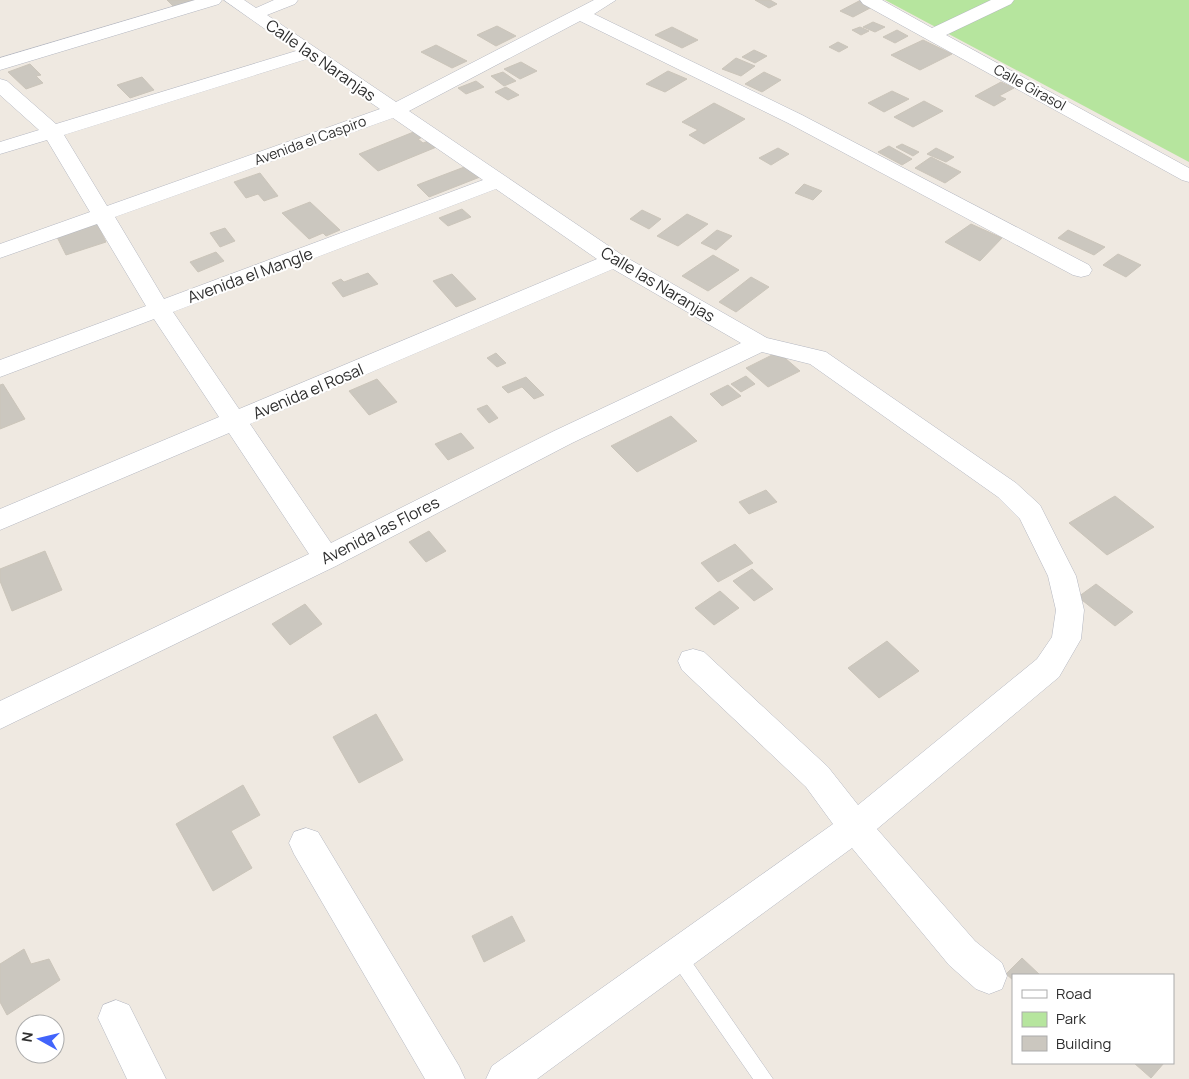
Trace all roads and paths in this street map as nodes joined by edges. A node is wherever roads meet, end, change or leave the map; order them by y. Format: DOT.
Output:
graph roads {
  1 [pos="213,0"];
  2 [pos="233,0"];
  3 [pos="289,0"];
  4 [pos="607,0"];
  5 [pos="869,0"];
  6 [pos="1005,0"];
  7 [pos="254,14"];
  8 [pos="580,14"];
  9 [pos="933,34"];
  10 [pos="311,52"];
  11 [pos="0,64"];
  12 [pos="0,85"];
  13 [pos="394,111"];
  14 [pos="52,132"];
  15 [pos="0,148"];
  16 [pos="1189,176"];
  17 [pos="499,181"];
  18 [pos="101,215"];
  19 [pos="0,251"];
  20 [pos="614,260"];
  21 [pos="1081,270"];
  22 [pos="159,309"];
  23 [pos="760,344"];
  24 [pos="0,369"];
  25 [pos="233,423"];
  26 [pos="0,520"];
  27 [pos="326,558"];
  28 [pos="693,660"];
  29 [pos="0,716"];
  30 [pos="855,827"];
  31 [pos="306,843"];
  32 [pos="677,955"];
  33 [pos="989,976"];
  34 [pos="116,1018"];
  35 [pos="147,1079"];
  36 [pos="446,1079"];
  37 [pos="505,1079"];
  38 [pos="764,1079"];
  1 -- 11 [label="street"];
  2 -- 7 [label="street, Calle las Naranjas"];
  3 -- 7 [label="street"];
  4 -- 8 [label="street, Avenida el Caspiro"];
  5 -- 9 [label="street, Calle Girasol"];
  6 -- 9 [label="street"];
  7 -- 10 [label="street, Calle las Naranjas"];
  8 -- 13 [label="street, Avenida el Caspiro"];
  8 -- 21 [label="street"];
  9 -- 16 [label="street, Calle Girasol"];
  10 -- 13 [label="street, Calle las Naranjas"];
  10 -- 14 [label="street"];
  12 -- 14 [label="street"];
  13 -- 17 [label="street, Calle las Naranjas"];
  13 -- 18 [label="street, Avenida el Caspiro"];
  14 -- 15 [label="street"];
  14 -- 18 [label="street"];
  17 -- 20 [label="street, Calle las Naranjas"];
  17 -- 22 [label="street, Avenida el Mangle"];
  18 -- 19 [label="street, Avenida el Caspiro"];
  18 -- 22 [label="street"];
  20 -- 23 [label="street, Calle las Naranjas"];
  20 -- 25 [label="street, Avenida el Rosal"];
  22 -- 24 [label="street, Avenida el Mangle"];
  22 -- 25 [label="street"];
  23 -- 27 [label="street, Avenida las Flores"];
  23 -- 30 [label="street, Calle las Naranjas"];
  25 -- 26 [label="street, Avenida el Rosal"];
  25 -- 27 [label="street"];
  27 -- 29 [label="street, Avenida las Flores"];
  28 -- 30 [label="street"];
  30 -- 32 [label="street, Calle las Naranjas"];
  30 -- 33 [label="street"];
  31 -- 36 [label="street"];
  32 -- 37 [label="street, Calle las Naranjas"];
  32 -- 38 [label="lane"];
  34 -- 35 [label="street"];
}
